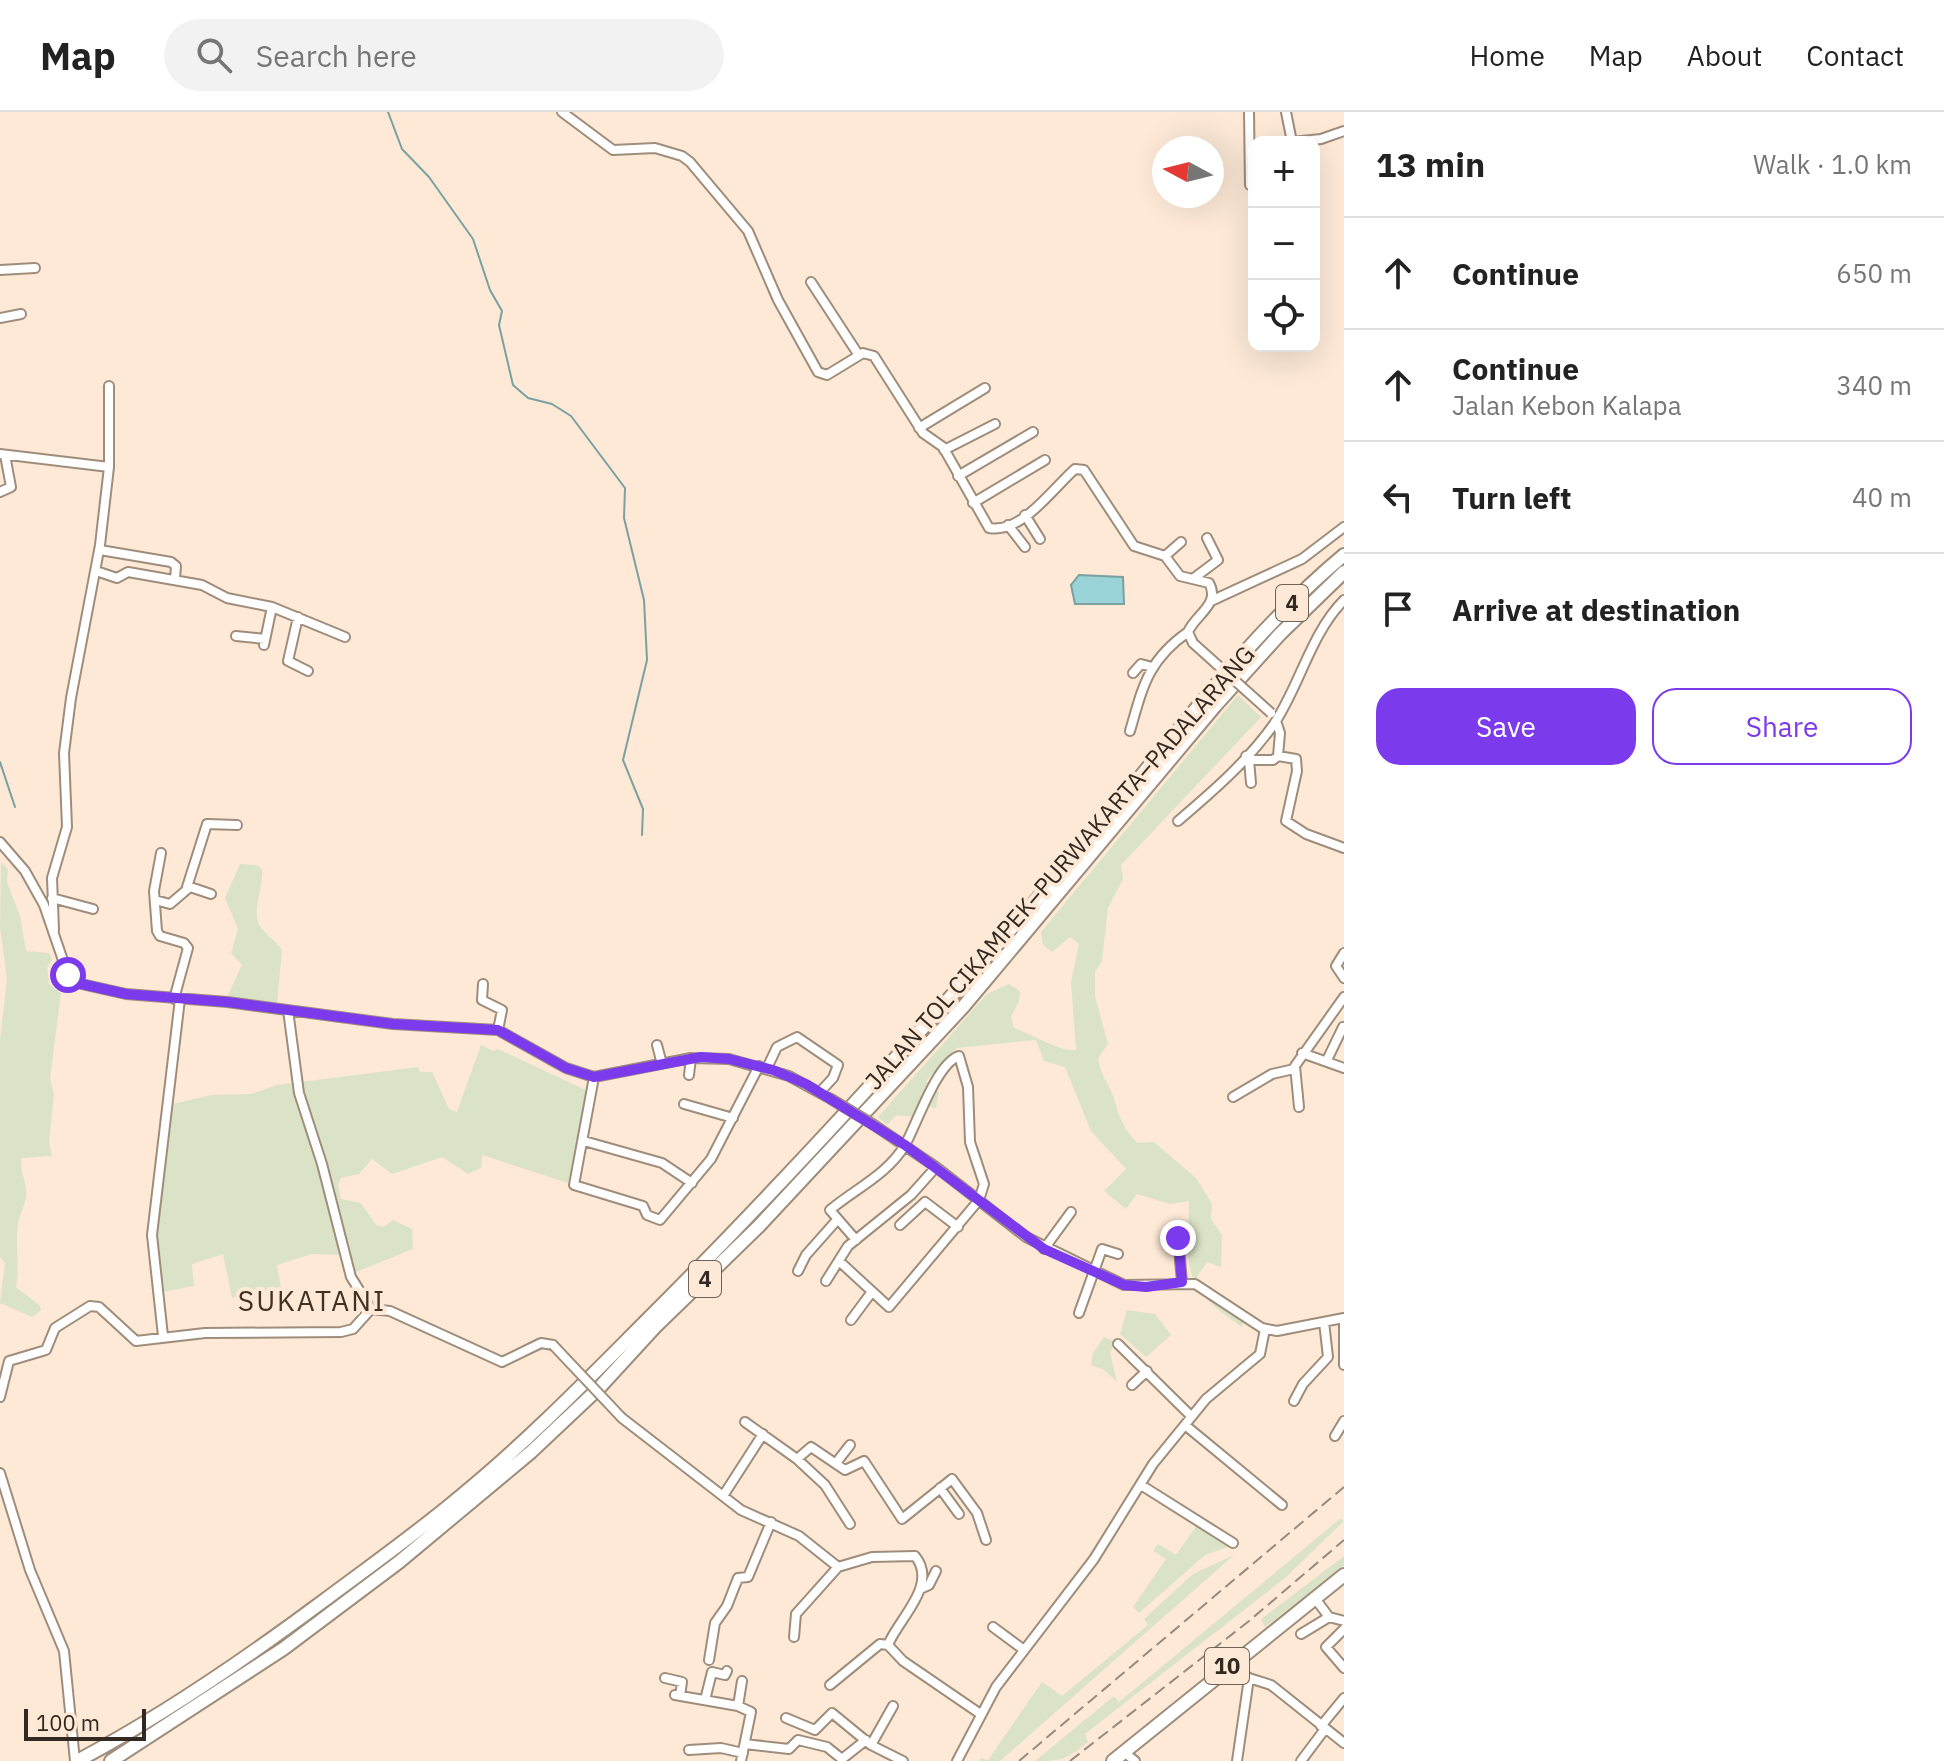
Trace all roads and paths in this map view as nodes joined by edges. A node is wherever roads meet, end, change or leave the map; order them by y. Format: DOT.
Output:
graph roads {
  1 [pos="562,112"];
  2 [pos="1249,112"];
  3 [pos="1286,112"];
  4 [pos="1344,131"];
  5 [pos="1251,136"];
  6 [pos="1291,136"];
  7 [pos="1320,139"];
  8 [pos="35,268"];
  9 [pos="0,270"];
  10 [pos="811,282"];
  11 [pos="21,314"];
  12 [pos="0,318"];
  13 [pos="858,354"];
  14 [pos="109,386"];
  15 [pos="985,388"];
  16 [pos="995,424"];
  17 [pos="919,428"];
  18 [pos="1033,432"];
  19 [pos="944,450"];
  20 [pos="3,455"];
  21 [pos="1045,460"];
  22 [pos="109,467"];
  23 [pos="958,476"];
  24 [pos="0,492"];
  25 [pos="973,503"];
  26 [pos="1025,515"];
  27 [pos="1008,525"];
  28 [pos="1344,527"];
  29 [pos="1207,538"];
  30 [pos="1040,539"];
  31 [pos="1181,542"];
  32 [pos="1025,547"];
  33 [pos="100,550"];
  34 [pos="1344,555"];
  35 [pos="1165,556"];
  36 [pos="96,571"];
  37 [pos="1344,572"];
  38 [pos="175,579"];
  39 [pos="1193,579"];
  40 [pos="1344,600"];
  41 [pos="1211,601"];
  42 [pos="272,607"];
  43 [pos="298,617"];
  44 [pos="1188,632"];
  45 [pos="236,636"];
  46 [pos="345,637"];
  47 [pos="1152,667"];
  48 [pos="308,671"];
  49 [pos="1133,673"];
  50 [pos="1275,718"];
  51 [pos="1130,731"];
  52 [pos="1278,756"];
  53 [pos="1248,758"];
  54 [pos="1251,783"];
  55 [pos="1178,821"];
  56 [pos="237,825"];
  57 [pos="0,842"];
  58 [pos="1344,848"];
  59 [pos="161,853"];
  60 [pos="187,887"];
  61 [pos="211,894"];
  62 [pos="52,898"];
  63 [pos="155,900"];
  64 [pos="93,909"];
  65 [pos="53,930"];
  66 [pos="1344,953"];
  67 [pos="1344,978"];
  68 [pos="483,984"];
  69 [pos="1344,997"];
  70 [pos="177,999"];
  71 [pos="288,1010"];
  72 [pos="1327,1019"];
  73 [pos="1344,1027"];
  74 [pos="498,1030"];
  75 [pos="657,1045"];
  76 [pos="1302,1053"];
  77 [pos="691,1058"];
  78 [pos="1327,1060"];
  79 [pos="662,1064"];
  80 [pos="763,1067"];
  81 [pos="1344,1068"];
  82 [pos="1294,1069"];
  83 [pos="689,1075"];
  84 [pos="594,1077"];
  85 [pos="820,1092"];
  86 [pos="1233,1097"];
  87 [pos="684,1104"];
  88 [pos="1299,1107"];
  89 [pos="733,1118"];
  90 [pos="584,1141"];
  91 [pos="905,1145"];
  92 [pos="936,1167"];
  93 [pos="692,1183"];
  94 [pos="979,1200"];
  95 [pos="1071,1212"];
  96 [pos="837,1220"];
  97 [pos="900,1225"];
  98 [pos="958,1227"];
  99 [pos="1178,1238"];
  100 [pos="856,1240"];
  101 [pos="1044,1249"];
  102 [pos="1118,1254"];
  103 [pos="839,1261"];
  104 [pos="798,1271"];
  105 [pos="1095,1272"];
  106 [pos="826,1281"];
  107 [pos="1182,1282"];
  108 [pos="871,1293"];
  109 [pos="371,1309"];
  110 [pos="1079,1313"];
  111 [pos="1344,1318"];
  112 [pos="851,1320"];
  113 [pos="1324,1322"];
  114 [pos="1265,1329"];
  115 [pos="163,1336"];
  116 [pos="1118,1344"];
  117 [pos="1344,1365"];
  118 [pos="1147,1371"];
  119 [pos="1132,1385"];
  120 [pos="0,1397"];
  121 [pos="1294,1401"];
  122 [pos="1191,1416"];
  123 [pos="1344,1421"];
  124 [pos="745,1422"];
  125 [pos="1185,1425"];
  126 [pos="763,1434"];
  127 [pos="1335,1436"];
  128 [pos="850,1445"];
  129 [pos="797,1459"];
  130 [pos="836,1463"];
  131 [pos="0,1473"];
  132 [pos="1141,1485"];
  133 [pos="940,1488"];
  134 [pos="723,1496"];
  135 [pos="1282,1505"];
  136 [pos="959,1514"];
  137 [pos="771,1522"];
  138 [pos="850,1524"];
  139 [pos="986,1540"];
  140 [pos="1233,1543"];
  141 [pos="838,1567"];
  142 [pos="936,1571"];
  143 [pos="1344,1575"];
  144 [pos="920,1589"];
  145 [pos="1314,1596"];
  146 [pos="1329,1617"];
  147 [pos="1344,1621"];
  148 [pos="993,1627"];
  149 [pos="1344,1629"];
  150 [pos="1301,1634"];
  151 [pos="794,1637"];
  152 [pos="888,1645"];
  153 [pos="1024,1650"];
  154 [pos="709,1660"];
  155 [pos="1230,1664"];
  156 [pos="1344,1668"];
  157 [pos="727,1671"];
  158 [pos="665,1678"];
  159 [pos="1249,1678"];
  160 [pos="742,1681"];
  161 [pos="830,1685"];
  162 [pos="1344,1698"];
  163 [pos="705,1700"];
  164 [pos="738,1706"];
  165 [pos="893,1706"];
  166 [pos="979,1713"];
  167 [pos="786,1718"];
  168 [pos="1323,1727"];
  169 [pos="868,1743"];
  170 [pos="1344,1743"];
  171 [pos="689,1750"];
  172 [pos="743,1753"];
  173 [pos="1118,1757"];
  174 [pos="76,1761"];
  175 [pos="111,1761"];
  176 [pos="903,1761"];
  177 [pos="957,1761"];
  178 [pos="1135,1761"];
  179 [pos="1237,1761"];
  180 [pos="1301,1761"];
  1 -- 13 [label="street"];
  2 -- 5 [label="street"];
  3 -- 6 [label="street"];
  4 -- 7 [label="street"];
  8 -- 9 [label="street"];
  10 -- 13 [label="street"];
  11 -- 12 [label="street"];
  13 -- 17 [label="street"];
  14 -- 22 [label="street"];
  15 -- 17 [label="street"];
  16 -- 19 [label="street"];
  17 -- 19 [label="street"];
  18 -- 23 [label="street"];
  19 -- 23 [label="street"];
  20 -- 22 [label="street"];
  20 -- 24 [label="street"];
  21 -- 25 [label="street"];
  22 -- 33 [label="street"];
  23 -- 25 [label="street"];
  25 -- 27 [label="street"];
  26 -- 27 [label="street"];
  26 -- 30 [label="street"];
  26 -- 35 [label="street"];
  27 -- 32 [label="street"];
  28 -- 41 [label="street"];
  29 -- 39 [label="street"];
  31 -- 35 [label="street"];
  33 -- 36 [label="street"];
  33 -- 38 [label="street"];
  34 -- 174 [label="highway, JALAN TOL CIKAMPEK–PURWAKARTA–PADALARANG / 4"];
  35 -- 39 [label="street"];
  36 -- 38 [label="street"];
  36 -- 62 [label="street"];
  37 -- 175 [label="highway, JALAN TOL CIKAMPEK–PURWAKARTA–PADALARANG / 4"];
  38 -- 42 [label="street"];
  39 -- 41 [label="street"];
  40 -- 50 [label="street"];
  41 -- 44 [label="street"];
  42 -- 43 [label="street"];
  42 -- 45 [label="street"];
  43 -- 46 [label="street"];
  43 -- 48 [label="street"];
  44 -- 47 [label="street"];
  44 -- 50 [label="street, bridge"];
  47 -- 49 [label="street"];
  47 -- 51 [label="street"];
  50 -- 52 [label="street"];
  50 -- 53 [label="street"];
  52 -- 53 [label="street"];
  52 -- 58 [label="street"];
  53 -- 54 [label="street"];
  53 -- 55 [label="street"];
  56 -- 60 [label="street"];
  57 -- 65 [label="street"];
  59 -- 63 [label="street"];
  60 -- 61 [label="street"];
  60 -- 63 [label="street"];
  62 -- 64 [label="street"];
  62 -- 65 [label="street"];
  63 -- 70 [label="street"];
  65 -- 70 [label="street"];
  66 -- 67 [label="street"];
  68 -- 74 [label="street"];
  69 -- 72 [label="street"];
  70 -- 71 [label="street"];
  70 -- 115 [label="street"];
  71 -- 74 [label="street"];
  71 -- 109 [label="street"];
  72 -- 73 [label="street"];
  72 -- 76 [label="street"];
  73 -- 78 [label="street"];
  74 -- 84 [label="street"];
  75 -- 79 [label="street"];
  76 -- 78 [label="street"];
  76 -- 82 [label="street"];
  77 -- 79 [label="street"];
  77 -- 80 [label="street"];
  77 -- 83 [label="street"];
  78 -- 81 [label="street"];
  79 -- 84 [label="street"];
  80 -- 85 [label="street"];
  80 -- 85 [label="street"];
  80 -- 89 [label="street"];
  82 -- 86 [label="street"];
  82 -- 88 [label="street"];
  84 -- 90 [label="street"];
  85 -- 91 [label="street, bridge"];
  87 -- 89 [label="street"];
  89 -- 93 [label="street"];
  90 -- 93 [label="street"];
  90 -- 93 [label="street"];
  91 -- 92 [label="street"];
  91 -- 94 [label="street"];
  91 -- 96 [label="street"];
  92 -- 94 [label="street"];
  92 -- 100 [label="street"];
  94 -- 98 [label="street"];
  94 -- 101 [label="street"];
  95 -- 101 [label="street"];
  96 -- 100 [label="street"];
  96 -- 104 [label="street"];
  97 -- 98 [label="street"];
  98 -- 108 [label="street"];
  99 -- 107 [label="street"];
  100 -- 103 [label="street"];
  101 -- 105 [label="street"];
  102 -- 105 [label="street"];
  103 -- 106 [label="street"];
  103 -- 108 [label="street"];
  105 -- 107 [label="street"];
  105 -- 110 [label="street"];
  107 -- 114 [label="street"];
  108 -- 112 [label="street"];
  109 -- 115 [label="street"];
  109 -- 134 [label="street, bridge"];
  111 -- 113 [label="street"];
  111 -- 117 [label="street"];
  113 -- 114 [label="street"];
  113 -- 121 [label="street"];
  114 -- 122 [label="street"];
  115 -- 120 [label="street"];
  116 -- 118 [label="street"];
  118 -- 119 [label="street"];
  118 -- 122 [label="street"];
  122 -- 125 [label="street"];
  123 -- 127 [label="street"];
  124 -- 126 [label="street"];
  125 -- 132 [label="street"];
  125 -- 135 [label="street"];
  126 -- 129 [label="street"];
  126 -- 134 [label="street"];
  128 -- 130 [label="street"];
  129 -- 130 [label="street"];
  129 -- 138 [label="street"];
  130 -- 133 [label="street"];
  131 -- 174 [label="street"];
  132 -- 140 [label="street"];
  132 -- 153 [label="street"];
  133 -- 136 [label="street"];
  133 -- 139 [label="street"];
  134 -- 137 [label="street"];
  137 -- 141 [label="street"];
  137 -- 154 [label="street"];
  141 -- 144 [label="street"];
  141 -- 151 [label="street"];
  142 -- 144 [label="street"];
  143 -- 145 [label="highway, 10"];
  144 -- 152 [label="street"];
  145 -- 146 [label="street"];
  145 -- 155 [label="highway, 10"];
  146 -- 147 [label="street"];
  146 -- 150 [label="street"];
  148 -- 153 [label="street"];
  149 -- 156 [label="street"];
  152 -- 161 [label="street"];
  152 -- 166 [label="street"];
  153 -- 166 [label="street"];
  155 -- 159 [label="street"];
  155 -- 173 [label="highway, 10"];
  157 -- 163 [label="street"];
  158 -- 163 [label="street"];
  159 -- 168 [label="street"];
  159 -- 179 [label="street"];
  160 -- 164 [label="street"];
  162 -- 168 [label="street"];
  163 -- 164 [label="street"];
  164 -- 172 [label="street"];
  165 -- 169 [label="street"];
  166 -- 177 [label="street"];
  167 -- 169 [label="street"];
  168 -- 170 [label="street"];
  168 -- 180 [label="street"];
  169 -- 172 [label="street"];
  169 -- 176 [label="street"];
  171 -- 172 [label="street"];
  173 -- 178 [label="street"];
}
